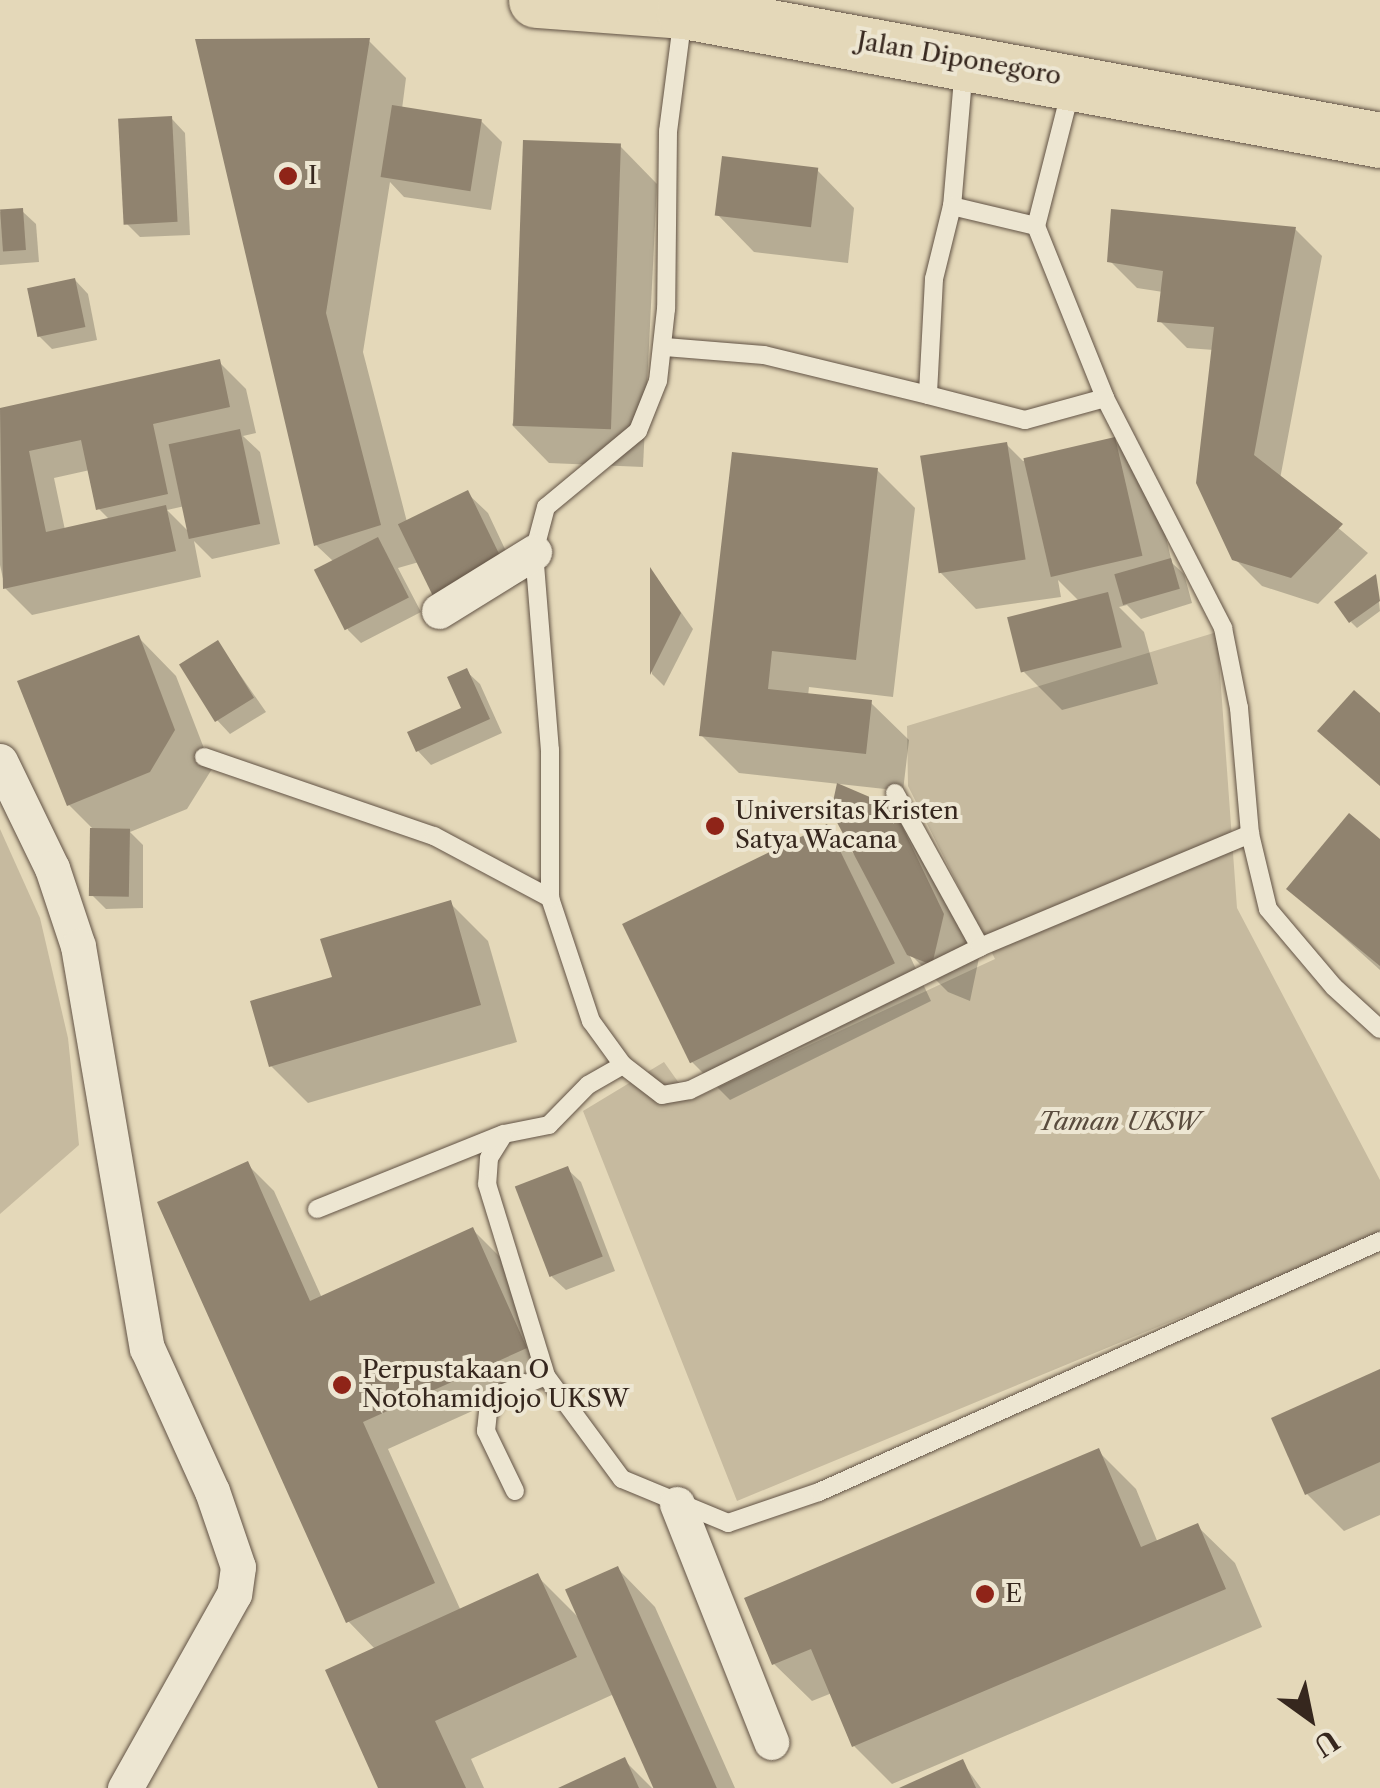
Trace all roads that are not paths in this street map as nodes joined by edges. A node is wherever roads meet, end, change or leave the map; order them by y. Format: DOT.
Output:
graph roads {
  1 [pos="536,0"];
  2 [pos="684,11"];
  3 [pos="964,61"];
  4 [pos="1073,79"];
  5 [pos="1380,140"];
  6 [pos="952,206"];
  7 [pos="1036,226"];
  8 [pos="665,347"];
  9 [pos="928,395"];
  10 [pos="1105,398"];
  11 [pos="534,552"];
  12 [pos="439,611"];
  13 [pos="204,757"];
  14 [pos="0,761"];
  15 [pos="895,793"];
  16 [pos="1250,834"];
  17 [pos="550,898"];
  18 [pos="980,948"];
  19 [pos="1380,1029"];
  20 [pos="623,1065"];
  21 [pos="504,1134"];
  22 [pos="317,1209"];
  23 [pos="1380,1242"];
  24 [pos="546,1376"];
  25 [pos="515,1490"];
  26 [pos="677,1504"];
  27 [pos="771,1742"];
  28 [pos="125,1788"];
  1 -- 2 [label="main road, Jalan Diponegoro"];
  2 -- 3 [label="main road, Jalan Diponegoro"];
  2 -- 8 [label="lane"];
  3 -- 4 [label="main road, Jalan Diponegoro"];
  3 -- 6 [label="lane"];
  4 -- 5 [label="main road, Jalan Diponegoro"];
  4 -- 7 [label="lane"];
  6 -- 7 [label="lane"];
  6 -- 9 [label="lane"];
  7 -- 10 [label="lane"];
  8 -- 9 [label="lane"];
  8 -- 11 [label="lane"];
  9 -- 10 [label="lane"];
  10 -- 16 [label="lane"];
  11 -- 12 [label="street"];
  11 -- 17 [label="lane"];
  13 -- 17 [label="lane"];
  14 -- 28 [label="street"];
  15 -- 18 [label="lane"];
  16 -- 18 [label="lane"];
  16 -- 19 [label="lane"];
  17 -- 20 [label="lane"];
  18 -- 20 [label="lane"];
  20 -- 21 [label="lane"];
  21 -- 22 [label="lane"];
  21 -- 24 [label="lane"];
  23 -- 26 [label="lane"];
  24 -- 25 [label="lane"];
  24 -- 26 [label="lane"];
  26 -- 27 [label="street"];
}
